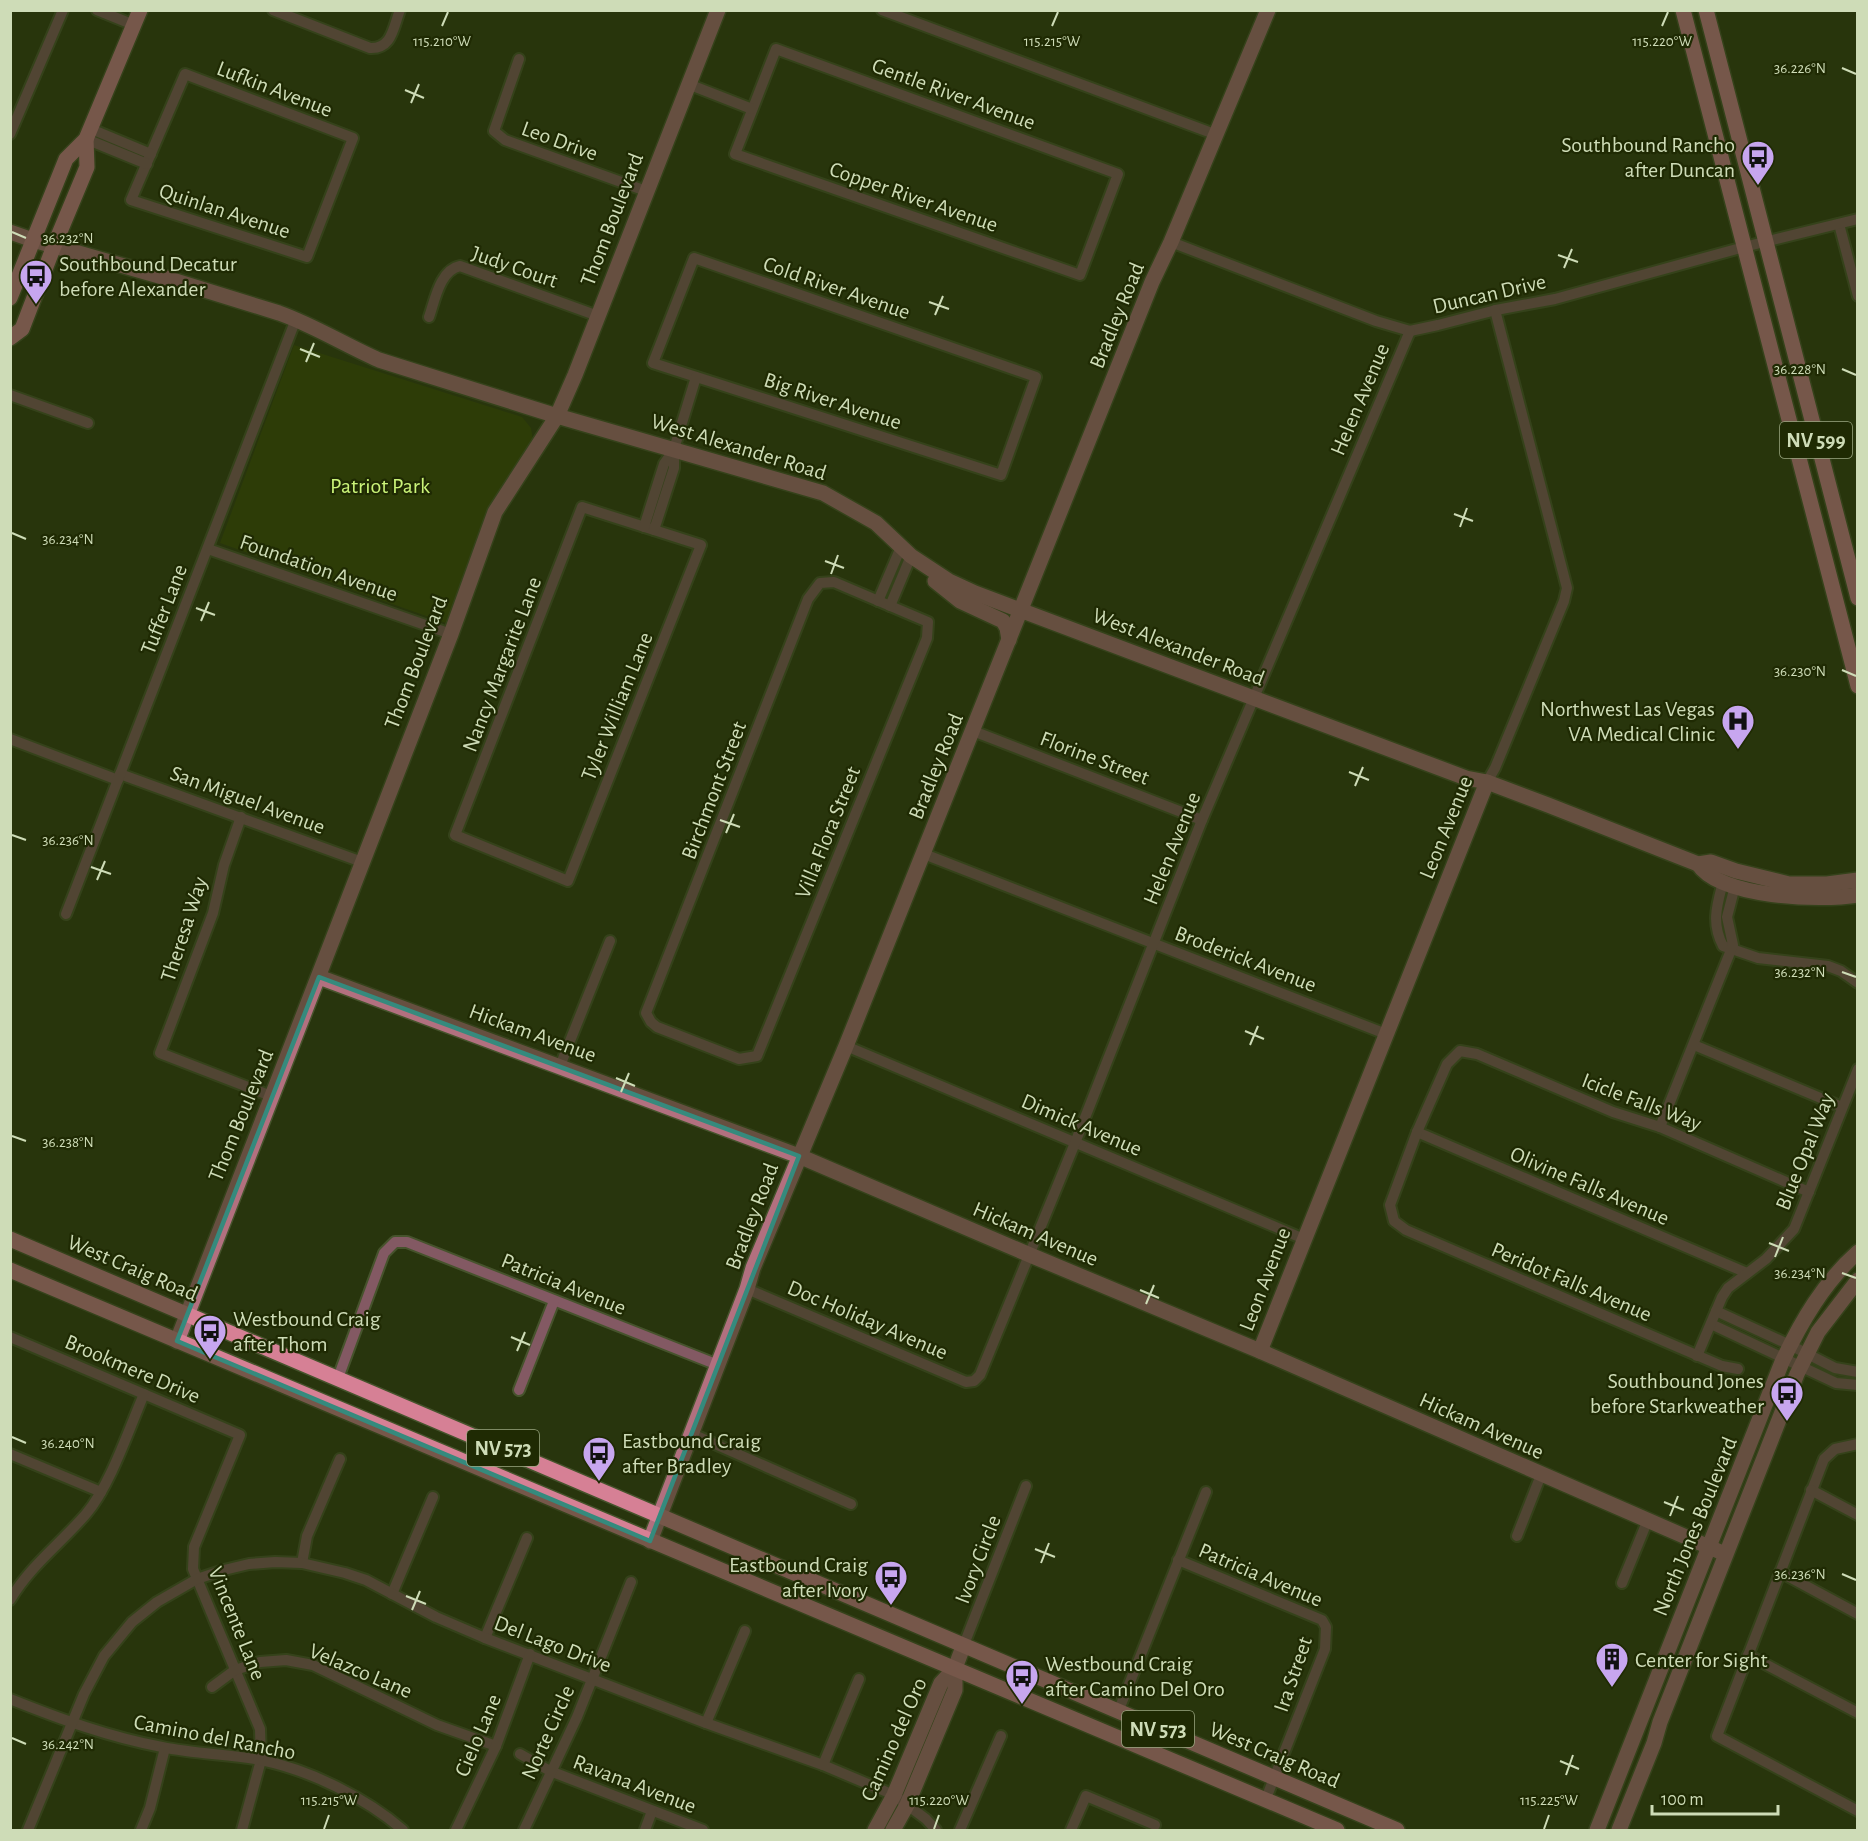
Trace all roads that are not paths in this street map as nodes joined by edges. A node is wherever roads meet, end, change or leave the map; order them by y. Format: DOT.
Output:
graph roads {
  1 [pos="63,10"];
  2 [pos="97,10"];
  3 [pos="140,10"];
  4 [pos="273,10"];
  5 [pos="400,10"];
  6 [pos="718,10"];
  7 [pos="882,10"];
  8 [pos="1268,10"];
  9 [pos="1706,10"];
  10 [pos="1683,11"];
  11 [pos="134,25"];
  12 [pos="1718,56"];
  13 [pos="519,59"];
  14 [pos="688,84"];
  15 [pos="752,109"];
  16 [pos="10,134"];
  17 [pos="88,134"];
  18 [pos="1217,135"];
  19 [pos="149,159"];
  20 [pos="646,191"];
  21 [pos="1857,219"];
  22 [pos="1839,224"];
  23 [pos="10,232"];
  24 [pos="33,240"];
  25 [pos="1171,242"];
  26 [pos="1765,242"];
  27 [pos="54,246"];
  28 [pos="1744,247"];
  29 [pos="307,257"];
  30 [pos="1080,275"];
  31 [pos="1857,296"];
  32 [pos="10,298"];
  33 [pos="1495,310"];
  34 [pos="598,316"];
  35 [pos="429,317"];
  36 [pos="296,319"];
  37 [pos="1410,331"];
  38 [pos="10,338"];
  39 [pos="653,363"];
  40 [pos="696,377"];
  41 [pos="10,395"];
  42 [pos="557,416"];
  43 [pos="88,423"];
  44 [pos="674,449"];
  45 [pos="1001,475"];
  46 [pos="649,528"];
  47 [pos="208,549"];
  48 [pos="912,556"];
  49 [pos="1857,598"];
  50 [pos="878,601"];
  51 [pos="890,606"];
  52 [pos="1021,610"];
  53 [pos="451,634"];
  54 [pos="1009,640"];
  55 [pos="1857,686"];
  56 [pos="1255,699"];
  57 [pos="973,731"];
  58 [pos="10,739"];
  59 [pos="119,777"];
  60 [pos="1486,782"];
  61 [pos="241,817"];
  62 [pos="1202,820"];
  63 [pos="924,854"];
  64 [pos="362,862"];
  65 [pos="1698,864"];
  66 [pos="1857,880"];
  67 [pos="568,881"];
  68 [pos="1729,884"];
  69 [pos="1857,895"];
  70 [pos="66,914"];
  71 [pos="610,941"];
  72 [pos="1154,944"];
  73 [pos="1732,948"];
  74 [pos="319,977"];
  75 [pos="1857,983"];
  76 [pos="1386,1034"];
  77 [pos="1694,1045"];
  78 [pos="846,1046"];
  79 [pos="757,1056"];
  80 [pos="560,1066"];
  81 [pos="1857,1070"];
  82 [pos="271,1096"];
  83 [pos="1842,1107"];
  84 [pos="1660,1127"];
  85 [pos="1417,1132"];
  86 [pos="1075,1143"];
  87 [pos="799,1156"];
  88 [pos="1809,1192"];
  89 [pos="10,1239"];
  90 [pos="1304,1239"];
  91 [pos="1857,1252"];
  92 [pos="1030,1255"];
  93 [pos="10,1270"];
  94 [pos="1747,1273"];
  95 [pos="1857,1280"];
  96 [pos="747,1289"];
  97 [pos="554,1301"];
  98 [pos="1716,1311"];
  99 [pos="188,1314"];
  100 [pos="1711,1324"];
  101 [pos="10,1337"];
  102 [pos="177,1341"];
  103 [pos="1260,1351"];
  104 [pos="1787,1352"];
  105 [pos="1697,1356"];
  106 [pos="1803,1360"];
  107 [pos="718,1365"];
  108 [pos="1738,1369"];
  109 [pos="1857,1372"];
  110 [pos="338,1378"];
  111 [pos="974,1381"];
  112 [pos="1857,1385"];
  113 [pos="519,1390"];
  114 [pos="144,1394"];
  115 [pos="690,1433"];
  116 [pos="240,1435"];
  117 [pos="1857,1444"];
  118 [pos="10,1454"];
  119 [pos="340,1459"];
  120 [pos="1541,1475"];
  121 [pos="1026,1486"];
  122 [pos="1811,1490"];
  123 [pos="101,1492"];
  124 [pos="1206,1492"];
  125 [pos="433,1497"];
  126 [pos="851,1504"];
  127 [pos="660,1515"];
  128 [pos="1857,1515"];
  129 [pos="1647,1522"];
  130 [pos="1517,1536"];
  131 [pos="527,1538"];
  132 [pos="650,1541"];
  133 [pos="1710,1548"];
  134 [pos="1725,1554"];
  135 [pos="1178,1560"];
  136 [pos="302,1563"];
  137 [pos="1780,1572"];
  138 [pos="196,1579"];
  139 [pos="631,1582"];
  140 [pos="1622,1583"];
  141 [pos="392,1594"];
  142 [pos="10,1600"];
  143 [pos="1857,1614"];
  144 [pos="1326,1626"];
  145 [pos="745,1630"];
  146 [pos="485,1638"];
  147 [pos="963,1647"];
  148 [pos="530,1654"];
  149 [pos="1748,1655"];
  150 [pos="955,1668"];
  151 [pos="235,1670"];
  152 [pos="593,1678"];
  153 [pos="859,1679"];
  154 [pos="212,1687"];
  155 [pos="10,1699"];
  156 [pos="1118,1712"];
  157 [pos="1857,1713"];
  158 [pos="1659,1722"];
  159 [pos="72,1723"];
  160 [pos="706,1723"];
  161 [pos="1001,1737"];
  162 [pos="496,1746"];
  163 [pos="165,1748"];
  164 [pos="1630,1748"];
  165 [pos="520,1754"];
  166 [pos="261,1760"];
  167 [pos="823,1765"];
  168 [pos="550,1771"];
  169 [pos="1274,1778"];
  170 [pos="894,1795"];
  171 [pos="1265,1801"];
  172 [pos="907,1805"];
  173 [pos="1340,1806"];
  174 [pos="652,1811"];
  175 [pos="1857,1811"];
  176 [pos="1155,1825"];
  177 [pos="1334,1829"];
  178 [pos="28,1830"];
  179 [pos="141,1830"];
  180 [pos="242,1830"];
  181 [pos="403,1830"];
  182 [pos="456,1830"];
  183 [pos="524,1830"];
  184 [pos="645,1830"];
  185 [pos="703,1830"];
  186 [pos="875,1830"];
  187 [pos="893,1830"];
  188 [pos="936,1830"];
  189 [pos="960,1830"];
  190 [pos="1071,1830"];
  191 [pos="1396,1830"];
  192 [pos="1597,1830"];
  193 [pos="1619,1830"];
  1 -- 16 [label="street"];
  2 -- 11 [label="street"];
  3 -- 11 [label="main road"];
  4 -- 5 [label="street"];
  6 -- 14 [label="street, Thom Boulevard"];
  7 -- 18 [label="street"];
  8 -- 18 [label="street, Bradley Road"];
  9 -- 12 [label="main road, NV 599"];
  10 -- 12 [label="main road"];
  10 -- 28 [label="main road, NV 599"];
  11 -- 17 [label="main road"];
  12 -- 26 [label="main road, NV 599"];
  13 -- 20 [label="street, Leo Drive"];
  14 -- 15 [label="street"];
  14 -- 20 [label="street, Thom Boulevard"];
  15 -- 30 [label="street, Copper River Avenue"];
  15 -- 30 [label="street, Gentle River Avenue"];
  17 -- 19 [label="street"];
  17 -- 24 [label="main road"];
  17 -- 27 [label="main road"];
  18 -- 25 [label="street, Bradley Road"];
  19 -- 29 [label="street, Quinlan Avenue"];
  19 -- 29 [label="street, Lufkin Avenue"];
  20 -- 34 [label="street, Thom Boulevard"];
  21 -- 22 [label="street, Duncan Drive"];
  22 -- 26 [label="street, Duncan Drive"];
  22 -- 31 [label="street"];
  23 -- 24 [label="street, West Alexander Road"];
  24 -- 27 [label="street, West Alexander Road"];
  24 -- 32 [label="main road"];
  25 -- 37 [label="street, Duncan Drive"];
  25 -- 52 [label="street, Bradley Road"];
  26 -- 28 [label="street, Duncan Drive"];
  26 -- 49 [label="main road, NV 599"];
  27 -- 36 [label="street, West Alexander Road"];
  27 -- 38 [label="main road"];
  28 -- 33 [label="street, Duncan Drive"];
  28 -- 55 [label="main road, NV 599"];
  33 -- 37 [label="street, Duncan Drive"];
  33 -- 60 [label="street, Leon Avenue"];
  34 -- 35 [label="street, Judy Court"];
  34 -- 42 [label="street, Thom Boulevard"];
  36 -- 42 [label="street, West Alexander Road"];
  36 -- 47 [label="street, Tuffer Lane"];
  37 -- 56 [label="street, Helen Avenue"];
  39 -- 40 [label="street, Big River Avenue"];
  39 -- 45 [label="street, Cold River Avenue"];
  40 -- 44 [label="street"];
  40 -- 45 [label="street, Big River Avenue"];
  41 -- 43 [label="street"];
  42 -- 44 [label="street, West Alexander Road"];
  42 -- 53 [label="street, Thom Boulevard"];
  44 -- 46 [label="street"];
  44 -- 48 [label="street, West Alexander Road"];
  46 -- 67 [label="street, Tyler William Lane"];
  46 -- 67 [label="street, Nancy Margarite Lane"];
  47 -- 53 [label="street, Foundation Avenue"];
  47 -- 59 [label="street, Tuffer Lane"];
  48 -- 50 [label="street"];
  48 -- 51 [label="street"];
  48 -- 52 [label="street, West Alexander Road"];
  48 -- 54 [label="street"];
  50 -- 51 [label="street"];
  50 -- 79 [label="street, Birchmont Street"];
  51 -- 79 [label="street, Villa Flora Street"];
  52 -- 54 [label="street, Bradley Road"];
  52 -- 56 [label="street, West Alexander Road"];
  53 -- 64 [label="street, Thom Boulevard"];
  54 -- 57 [label="street, Bradley Road"];
  56 -- 60 [label="street, West Alexander Road"];
  56 -- 62 [label="street, Helen Avenue"];
  57 -- 62 [label="street, Florine Street"];
  57 -- 63 [label="street, Bradley Road"];
  58 -- 59 [label="street, San Miguel Avenue"];
  59 -- 61 [label="street, San Miguel Avenue"];
  59 -- 70 [label="street, Tuffer Lane"];
  60 -- 65 [label="street, West Alexander Road"];
  60 -- 76 [label="street, Leon Avenue"];
  61 -- 64 [label="street, San Miguel Avenue"];
  61 -- 82 [label="street, Theresa Way"];
  62 -- 72 [label="street, Helen Avenue"];
  63 -- 72 [label="street, Broderick Avenue"];
  63 -- 78 [label="street, Bradley Road"];
  64 -- 74 [label="street, Thom Boulevard"];
  65 -- 66 [label="street, West Alexander Road"];
  65 -- 68 [label="street, West Alexander Road"];
  68 -- 69 [label="street, West Alexander Road"];
  68 -- 73 [label="street"];
  71 -- 80 [label="street"];
  72 -- 76 [label="street, Broderick Avenue"];
  72 -- 86 [label="street, Helen Avenue"];
  73 -- 75 [label="street"];
  73 -- 77 [label="street"];
  74 -- 80 [label="street, Hickam Avenue"];
  74 -- 82 [label="street, Thom Boulevard"];
  76 -- 90 [label="street, Leon Avenue"];
  77 -- 83 [label="street"];
  77 -- 84 [label="street"];
  78 -- 86 [label="street, Dimick Avenue"];
  78 -- 87 [label="street, Bradley Road"];
  80 -- 87 [label="street, Hickam Avenue"];
  81 -- 83 [label="street, Blue Opal Way"];
  82 -- 99 [label="street, Thom Boulevard"];
  83 -- 88 [label="street, Blue Opal Way"];
  84 -- 85 [label="street, Icicle Falls Way"];
  84 -- 88 [label="street, Icicle Falls Way"];
  85 -- 94 [label="street, Olivine Falls Avenue"];
  85 -- 105 [label="street, Peridot Falls Avenue"];
  86 -- 90 [label="street, Dimick Avenue"];
  86 -- 92 [label="street, Helen Avenue"];
  87 -- 92 [label="street, Hickam Avenue"];
  87 -- 96 [label="street, Bradley Road"];
  88 -- 94 [label="street, Blue Opal Way"];
  89 -- 99 [label="main road, West Craig Road / NV 573"];
  90 -- 103 [label="street, Leon Avenue"];
  91 -- 104 [label="street, North Jones Boulevard"];
  92 -- 103 [label="street, Hickam Avenue"];
  92 -- 111 [label="street, Helen Avenue"];
  93 -- 102 [label="main road, West Craig Road / NV 573"];
  94 -- 98 [label="street, Blue Opal Way"];
  95 -- 106 [label="street, North Jones Boulevard"];
  96 -- 107 [label="street, Bradley Road"];
  96 -- 111 [label="street, Doc Holiday Avenue"];
  97 -- 107 [label="street, Patricia Avenue"];
  97 -- 110 [label="street, Patricia Avenue"];
  97 -- 113 [label="street"];
  98 -- 100 [label="street, Blue Opal Way"];
  98 -- 104 [label="street"];
  99 -- 102 [label="street, Thom Boulevard"];
  99 -- 110 [label="main road, West Craig Road / NV 573"];
  100 -- 104 [label="street"];
  100 -- 105 [label="street, Blue Opal Way"];
  101 -- 114 [label="street, Brookmere Drive"];
  102 -- 132 [label="main road, West Craig Road / NV 573"];
  103 -- 120 [label="street, Hickam Avenue"];
  104 -- 106 [label="street"];
  104 -- 133 [label="street, North Jones Boulevard"];
  105 -- 108 [label="street, Peridot Falls Avenue"];
  106 -- 109 [label="street"];
  106 -- 112 [label="street"];
  106 -- 134 [label="street, North Jones Boulevard"];
  107 -- 115 [label="street, Bradley Road"];
  110 -- 127 [label="main road, West Craig Road / NV 573"];
  114 -- 116 [label="street, Brookmere Drive"];
  114 -- 123 [label="street"];
  115 -- 126 [label="street"];
  115 -- 127 [label="street, Bradley Road"];
  116 -- 138 [label="street, Vincente Lane"];
  117 -- 122 [label="street"];
  118 -- 123 [label="street"];
  119 -- 136 [label="street"];
  120 -- 129 [label="street, Hickam Avenue"];
  120 -- 130 [label="street"];
  121 -- 147 [label="street, Ivory Circle"];
  122 -- 128 [label="street"];
  122 -- 137 [label="street"];
  123 -- 142 [label="street"];
  124 -- 135 [label="street"];
  125 -- 141 [label="street"];
  127 -- 132 [label="street, Bradley Road"];
  127 -- 147 [label="main road, West Craig Road / NV 573"];
  129 -- 133 [label="street, Hickam Avenue"];
  129 -- 140 [label="street"];
  131 -- 146 [label="street"];
  132 -- 150 [label="main road, West Craig Road / NV 573"];
  133 -- 134 [label="street, Hickam Avenue"];
  133 -- 164 [label="street, North Jones Boulevard"];
  134 -- 158 [label="street, North Jones Boulevard"];
  135 -- 144 [label="street, Patricia Avenue"];
  135 -- 156 [label="street"];
  136 -- 138 [label="street, Del Lago Drive"];
  136 -- 141 [label="street, Del Lago Drive"];
  137 -- 143 [label="street"];
  137 -- 149 [label="street"];
  138 -- 151 [label="street, Vincente Lane"];
  138 -- 159 [label="street, Del Lago Drive"];
  139 -- 152 [label="street, Norte Circle"];
  141 -- 146 [label="street, Del Lago Drive"];
  144 -- 169 [label="street, Ira Street"];
  145 -- 160 [label="street"];
  146 -- 148 [label="street, Del Lago Drive"];
  147 -- 150 [label="street, Camino del Oro"];
  147 -- 156 [label="main road, West Craig Road / NV 573"];
  148 -- 152 [label="street, Del Lago Drive"];
  148 -- 162 [label="street, Cielo Lane"];
  149 -- 157 [label="street"];
  149 -- 175 [label="street"];
  150 -- 170 [label="street, Camino del Oro"];
  150 -- 171 [label="main road, West Craig Road / NV 573"];
  150 -- 172 [label="street, Camino del Oro"];
  151 -- 154 [label="street, Velazco Lane"];
  151 -- 162 [label="street, Velazco Lane"];
  151 -- 166 [label="street, Vincente Lane"];
  152 -- 160 [label="street, Del Lago Drive"];
  152 -- 168 [label="street, Norte Circle"];
  153 -- 167 [label="street"];
  155 -- 159 [label="street, Camino del Rancho"];
  156 -- 169 [label="main road, West Craig Road / NV 573"];
  158 -- 164 [label="street"];
  158 -- 193 [label="street, North Jones Boulevard"];
  159 -- 163 [label="street, Camino del Rancho"];
  159 -- 178 [label="street, Del Lago Drive"];
  160 -- 167 [label="street, Del Lago Drive"];
  161 -- 189 [label="street"];
  162 -- 182 [label="street, Cielo Lane"];
  163 -- 166 [label="street, Camino del Rancho"];
  163 -- 179 [label="street"];
  164 -- 192 [label="street, North Jones Boulevard"];
  164 -- 193 [label="street"];
  165 -- 168 [label="street, Ravana Avenue"];
  166 -- 180 [label="street, Vincente Lane"];
  166 -- 181 [label="street, Camino del Rancho"];
  167 -- 170 [label="street, Del Lago Drive"];
  168 -- 174 [label="street, Ravana Avenue"];
  168 -- 183 [label="street, Norte Circle"];
  169 -- 171 [label="street, Ira Street"];
  169 -- 173 [label="main road, West Craig Road / NV 573"];
  170 -- 172 [label="street, Del Lago Drive"];
  170 -- 186 [label="street, Camino del Oro"];
  171 -- 177 [label="main road, West Craig Road / NV 573"];
  172 -- 187 [label="street, Camino del Oro"];
  172 -- 188 [label="street, Del Lago Drive"];
  173 -- 177 [label="main road"];
  173 -- 191 [label="main road, West Craig Road / NV 573"];
  174 -- 184 [label="street"];
  174 -- 185 [label="street, Ravana Avenue"];
  176 -- 190 [label="street"];
}
